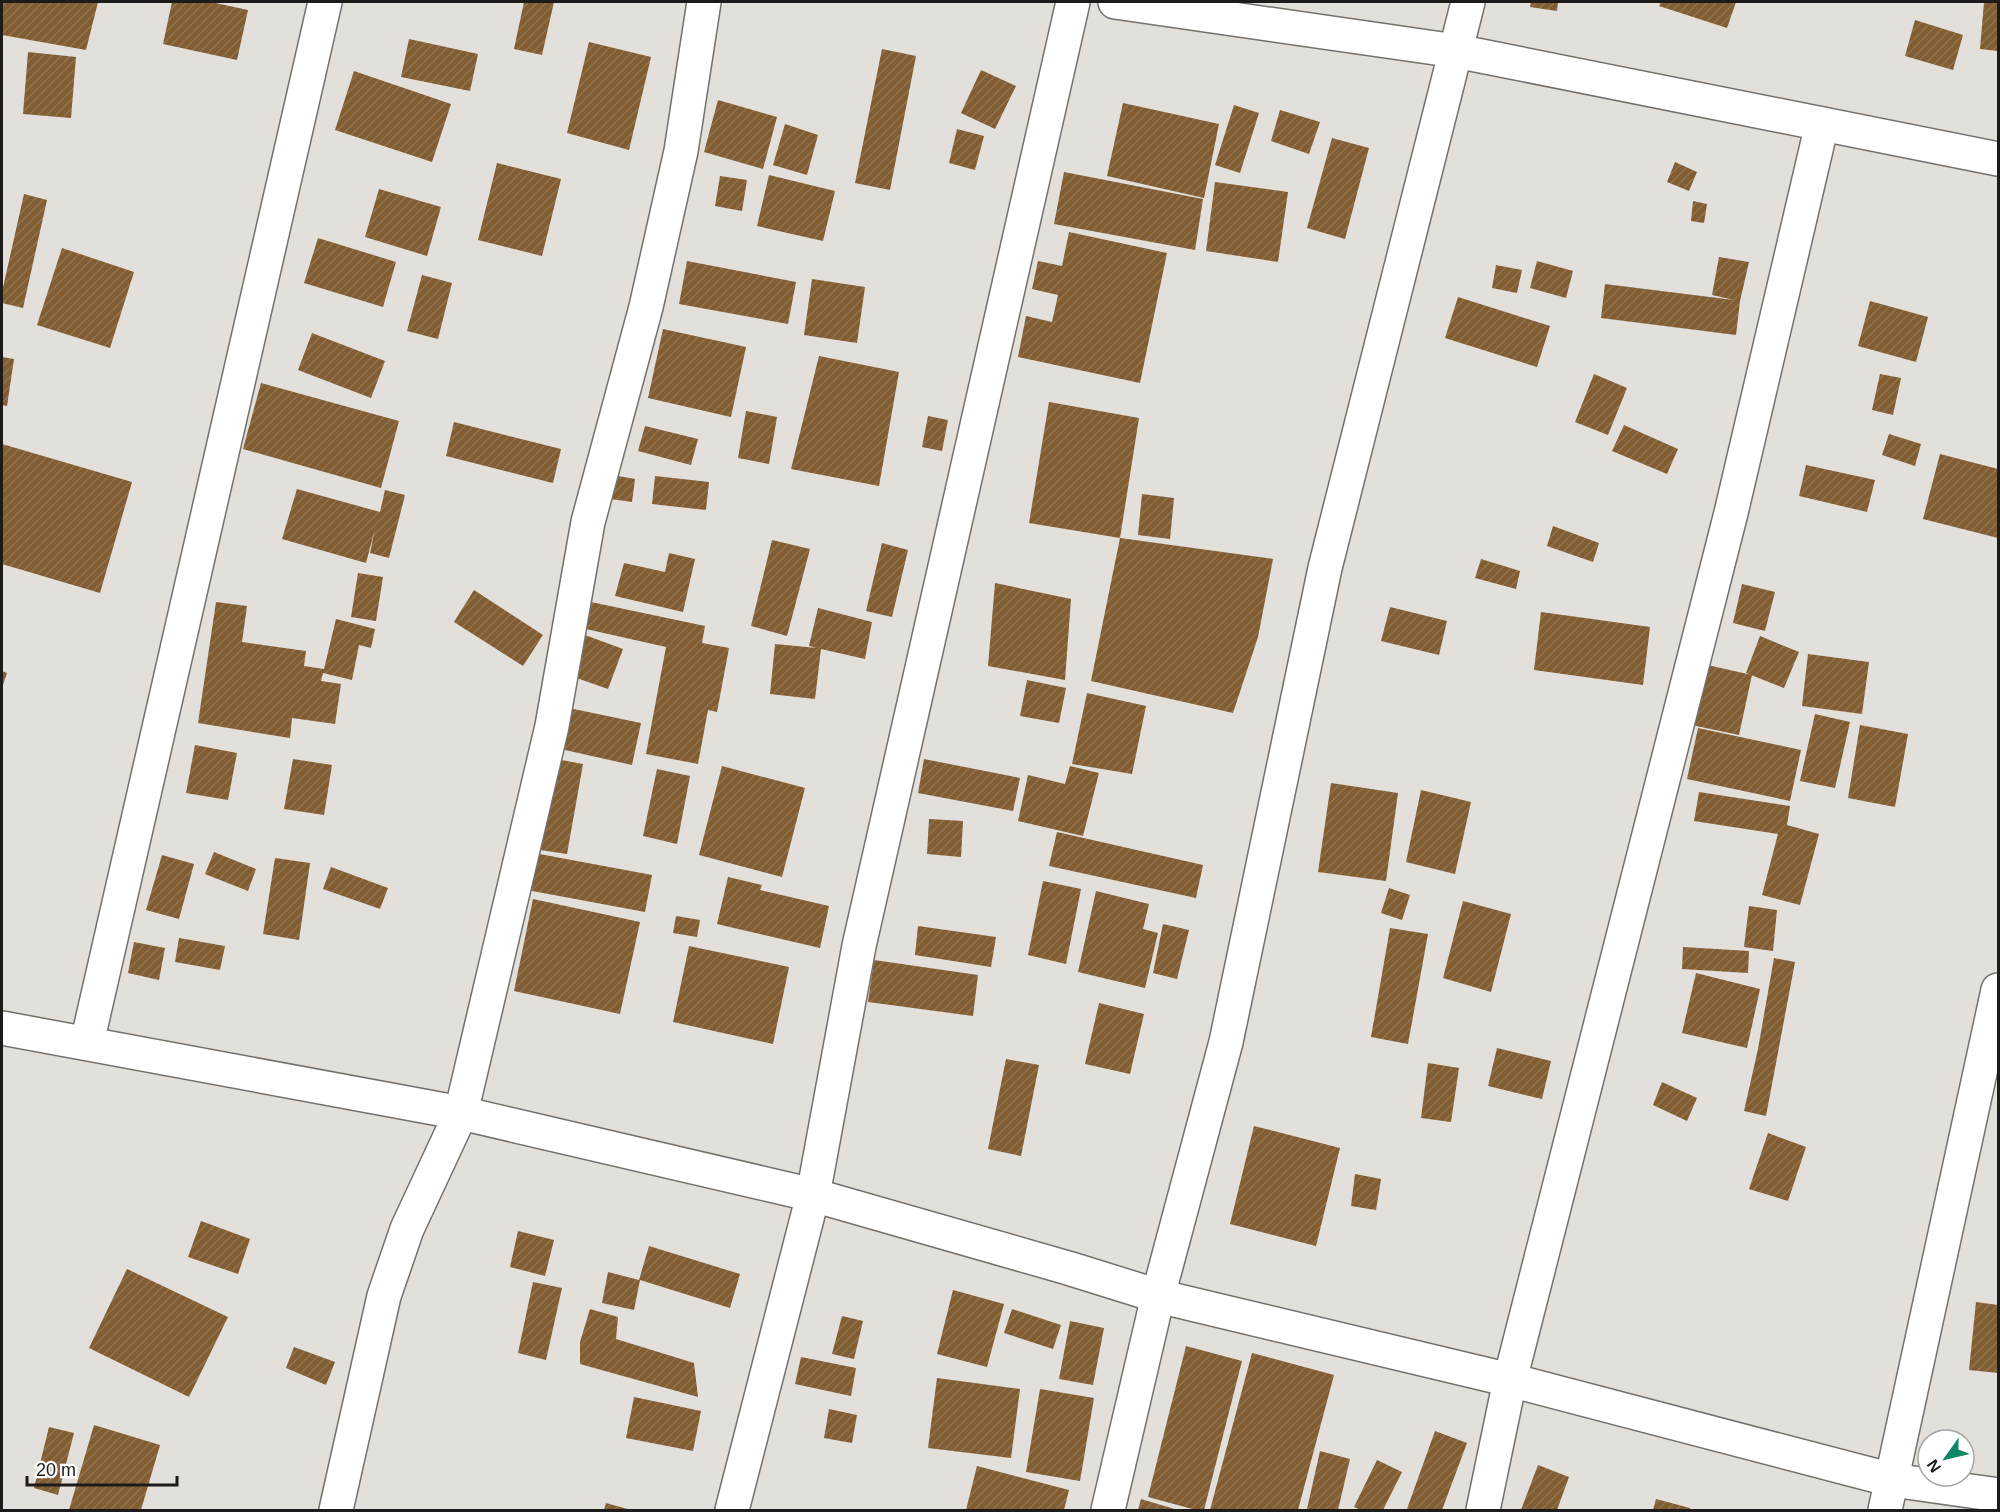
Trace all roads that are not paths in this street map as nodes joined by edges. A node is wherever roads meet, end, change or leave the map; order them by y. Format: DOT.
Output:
graph roads {
  1 [pos="325,2"];
  2 [pos="704,2"];
  3 [pos="1073,2"];
  4 [pos="1114,2"];
  5 [pos="1468,2"];
  6 [pos="1456,51"];
  7 [pos="1822,124"];
  8 [pos="1998,159"];
  9 [pos="1998,990"];
  10 [pos="2,1028"];
  11 [pos="87,1043"];
  12 [pos="461,1113"];
  13 [pos="813,1195"];
  14 [pos="1158,1296"];
  15 [pos="1510,1380"];
  16 [pos="1889,1495"];
  17 [pos="1998,1495"];
  18 [pos="336,1510"];
  19 [pos="732,1510"];
  20 [pos="1108,1510"];
  21 [pos="1483,1510"];
  1 -- 11 [label="street"];
  2 -- 12 [label="street"];
  3 -- 13 [label="street"];
  4 -- 6 [label="street"];
  5 -- 6 [label="street"];
  6 -- 7 [label="street"];
  6 -- 14 [label="street"];
  7 -- 8 [label="street"];
  7 -- 15 [label="street"];
  9 -- 16 [label="street"];
  10 -- 11 [label="street"];
  11 -- 12 [label="street"];
  12 -- 13 [label="street"];
  12 -- 18 [label="street"];
  13 -- 14 [label="street"];
  13 -- 19 [label="street"];
  14 -- 15 [label="street"];
  14 -- 20 [label="street"];
  15 -- 16 [label="street"];
  15 -- 21 [label="street"];
  16 -- 17 [label="street"];
}
